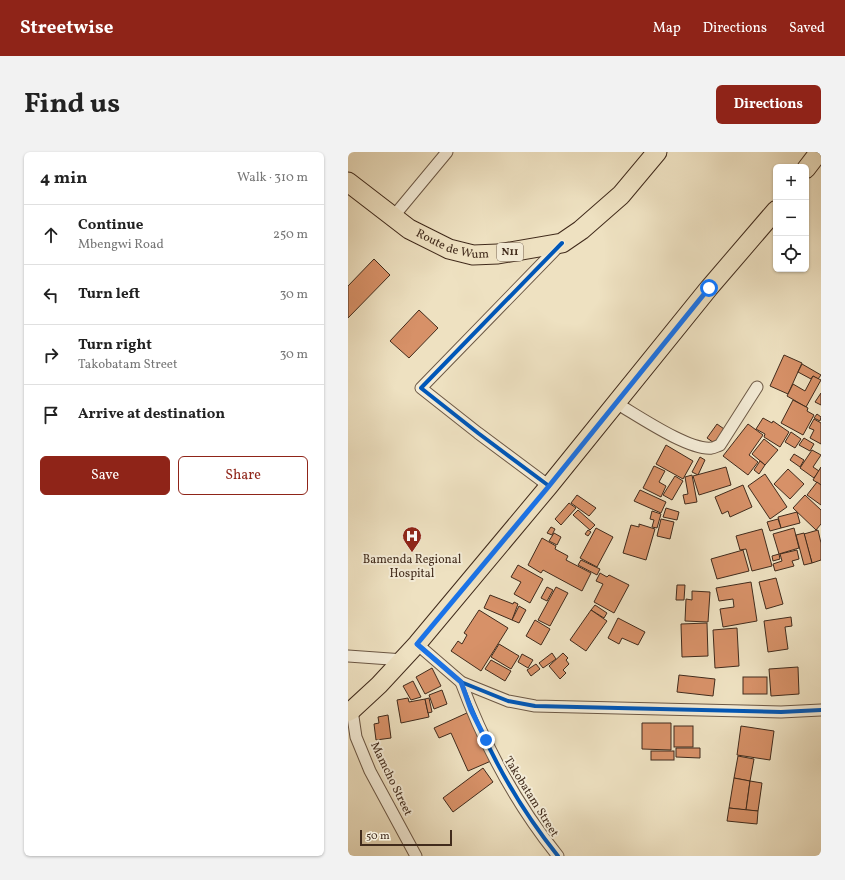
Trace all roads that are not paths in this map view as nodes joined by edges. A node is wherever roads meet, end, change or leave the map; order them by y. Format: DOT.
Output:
graph roads {
  1 [pos="447,152"];
  2 [pos="657,152"];
  3 [pos="819,152"];
  4 [pos="809,165"];
  5 [pos="348,182"];
  6 [pos="773,213"];
  7 [pos="393,217"];
  8 [pos="562,243"];
  9 [pos="757,387"];
  10 [pos="616,403"];
  11 [pos="549,486"];
  12 [pos="417,644"];
  13 [pos="348,656"];
  14 [pos="404,660"];
  15 [pos="461,682"];
  16 [pos="821,710"];
  17 [pos="350,711"];
  18 [pos="416,856"];
  19 [pos="558,856"];
  1 -- 7 [label="street"];
  2 -- 8 [label="highway, Route de Wum / N11"];
  3 -- 4 [label="main road"];
  5 -- 7 [label="highway, Route de Wum / N11"];
  6 -- 10 [label="main road"];
  7 -- 8 [label="highway, Route de Wum / N11"];
  8 -- 11 [label="street"];
  9 -- 10 [label="street"];
  10 -- 11 [label="main road"];
  11 -- 12 [label="main road"];
  12 -- 14 [label="main road"];
  12 -- 15 [label="street"];
  13 -- 14 [label="street"];
  14 -- 17 [label="main road"];
  15 -- 16 [label="street"];
  15 -- 19 [label="street, Takobatam Street"];
  17 -- 18 [label="street, Mamcho Street"];
}
